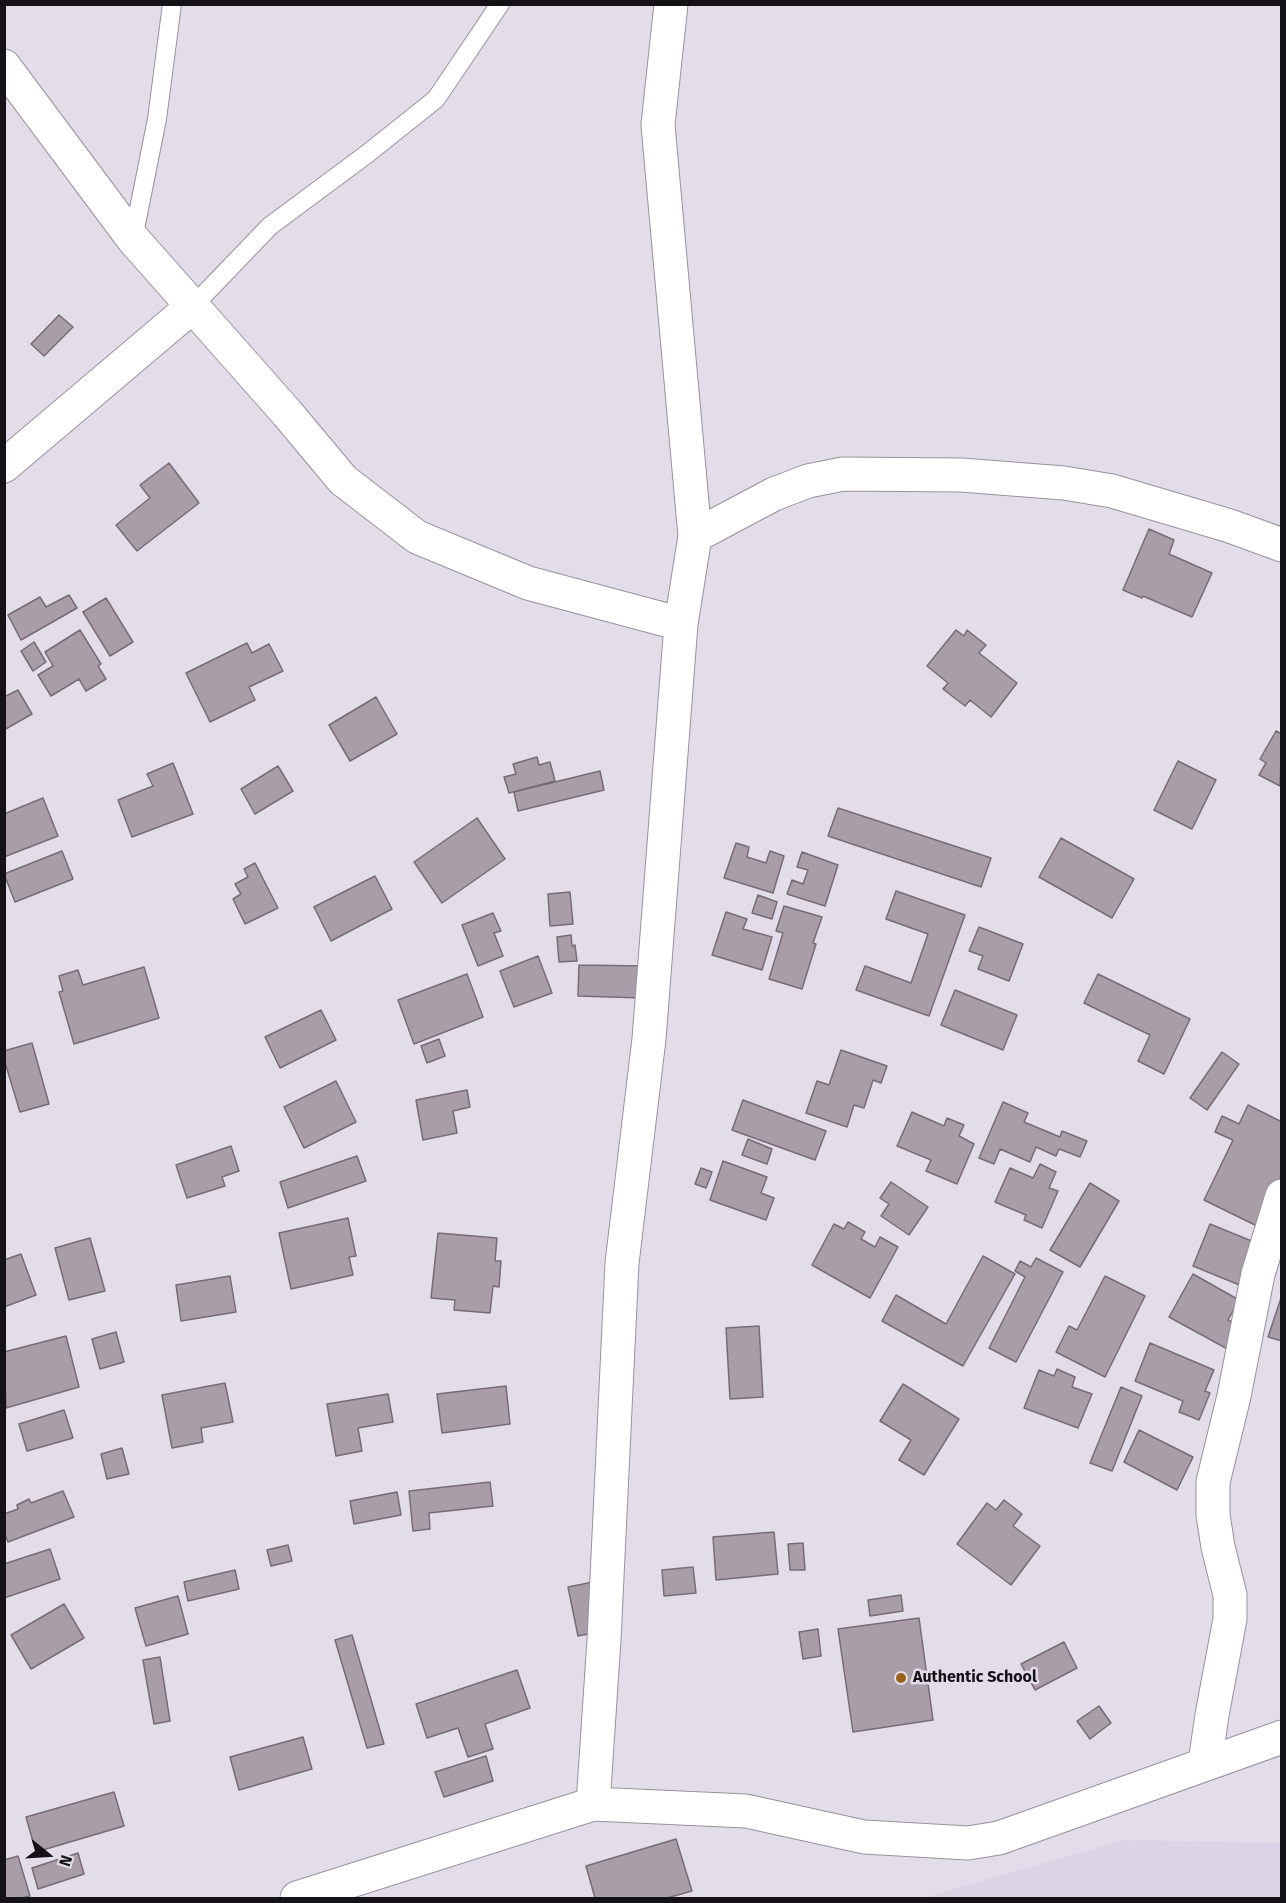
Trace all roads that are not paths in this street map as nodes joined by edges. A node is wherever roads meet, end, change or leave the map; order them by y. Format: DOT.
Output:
graph roads {
  1 [pos="172,4"];
  2 [pos="500,4"];
  3 [pos="671,4"];
  4 [pos="4,66"];
  5 [pos="133,239"];
  6 [pos="193,306"];
  7 [pos="4,466"];
  8 [pos="695,537"];
  9 [pos="1281,545"];
  10 [pos="681,624"];
  11 [pos="1281,1196"];
  12 [pos="1281,1737"];
  13 [pos="1205,1763"];
  14 [pos="593,1803"];
  15 [pos="297,1899"];
  1 -- 5 [label="lane"];
  2 -- 6 [label="lane"];
  3 -- 8 [label="street"];
  4 -- 5 [label="street"];
  5 -- 6 [label="street"];
  6 -- 7 [label="street"];
  6 -- 10 [label="street"];
  8 -- 9 [label="street"];
  8 -- 10 [label="street"];
  10 -- 14 [label="street"];
  11 -- 13 [label="street"];
  12 -- 13 [label="street"];
  13 -- 14 [label="street"];
  14 -- 15 [label="street"];
}
